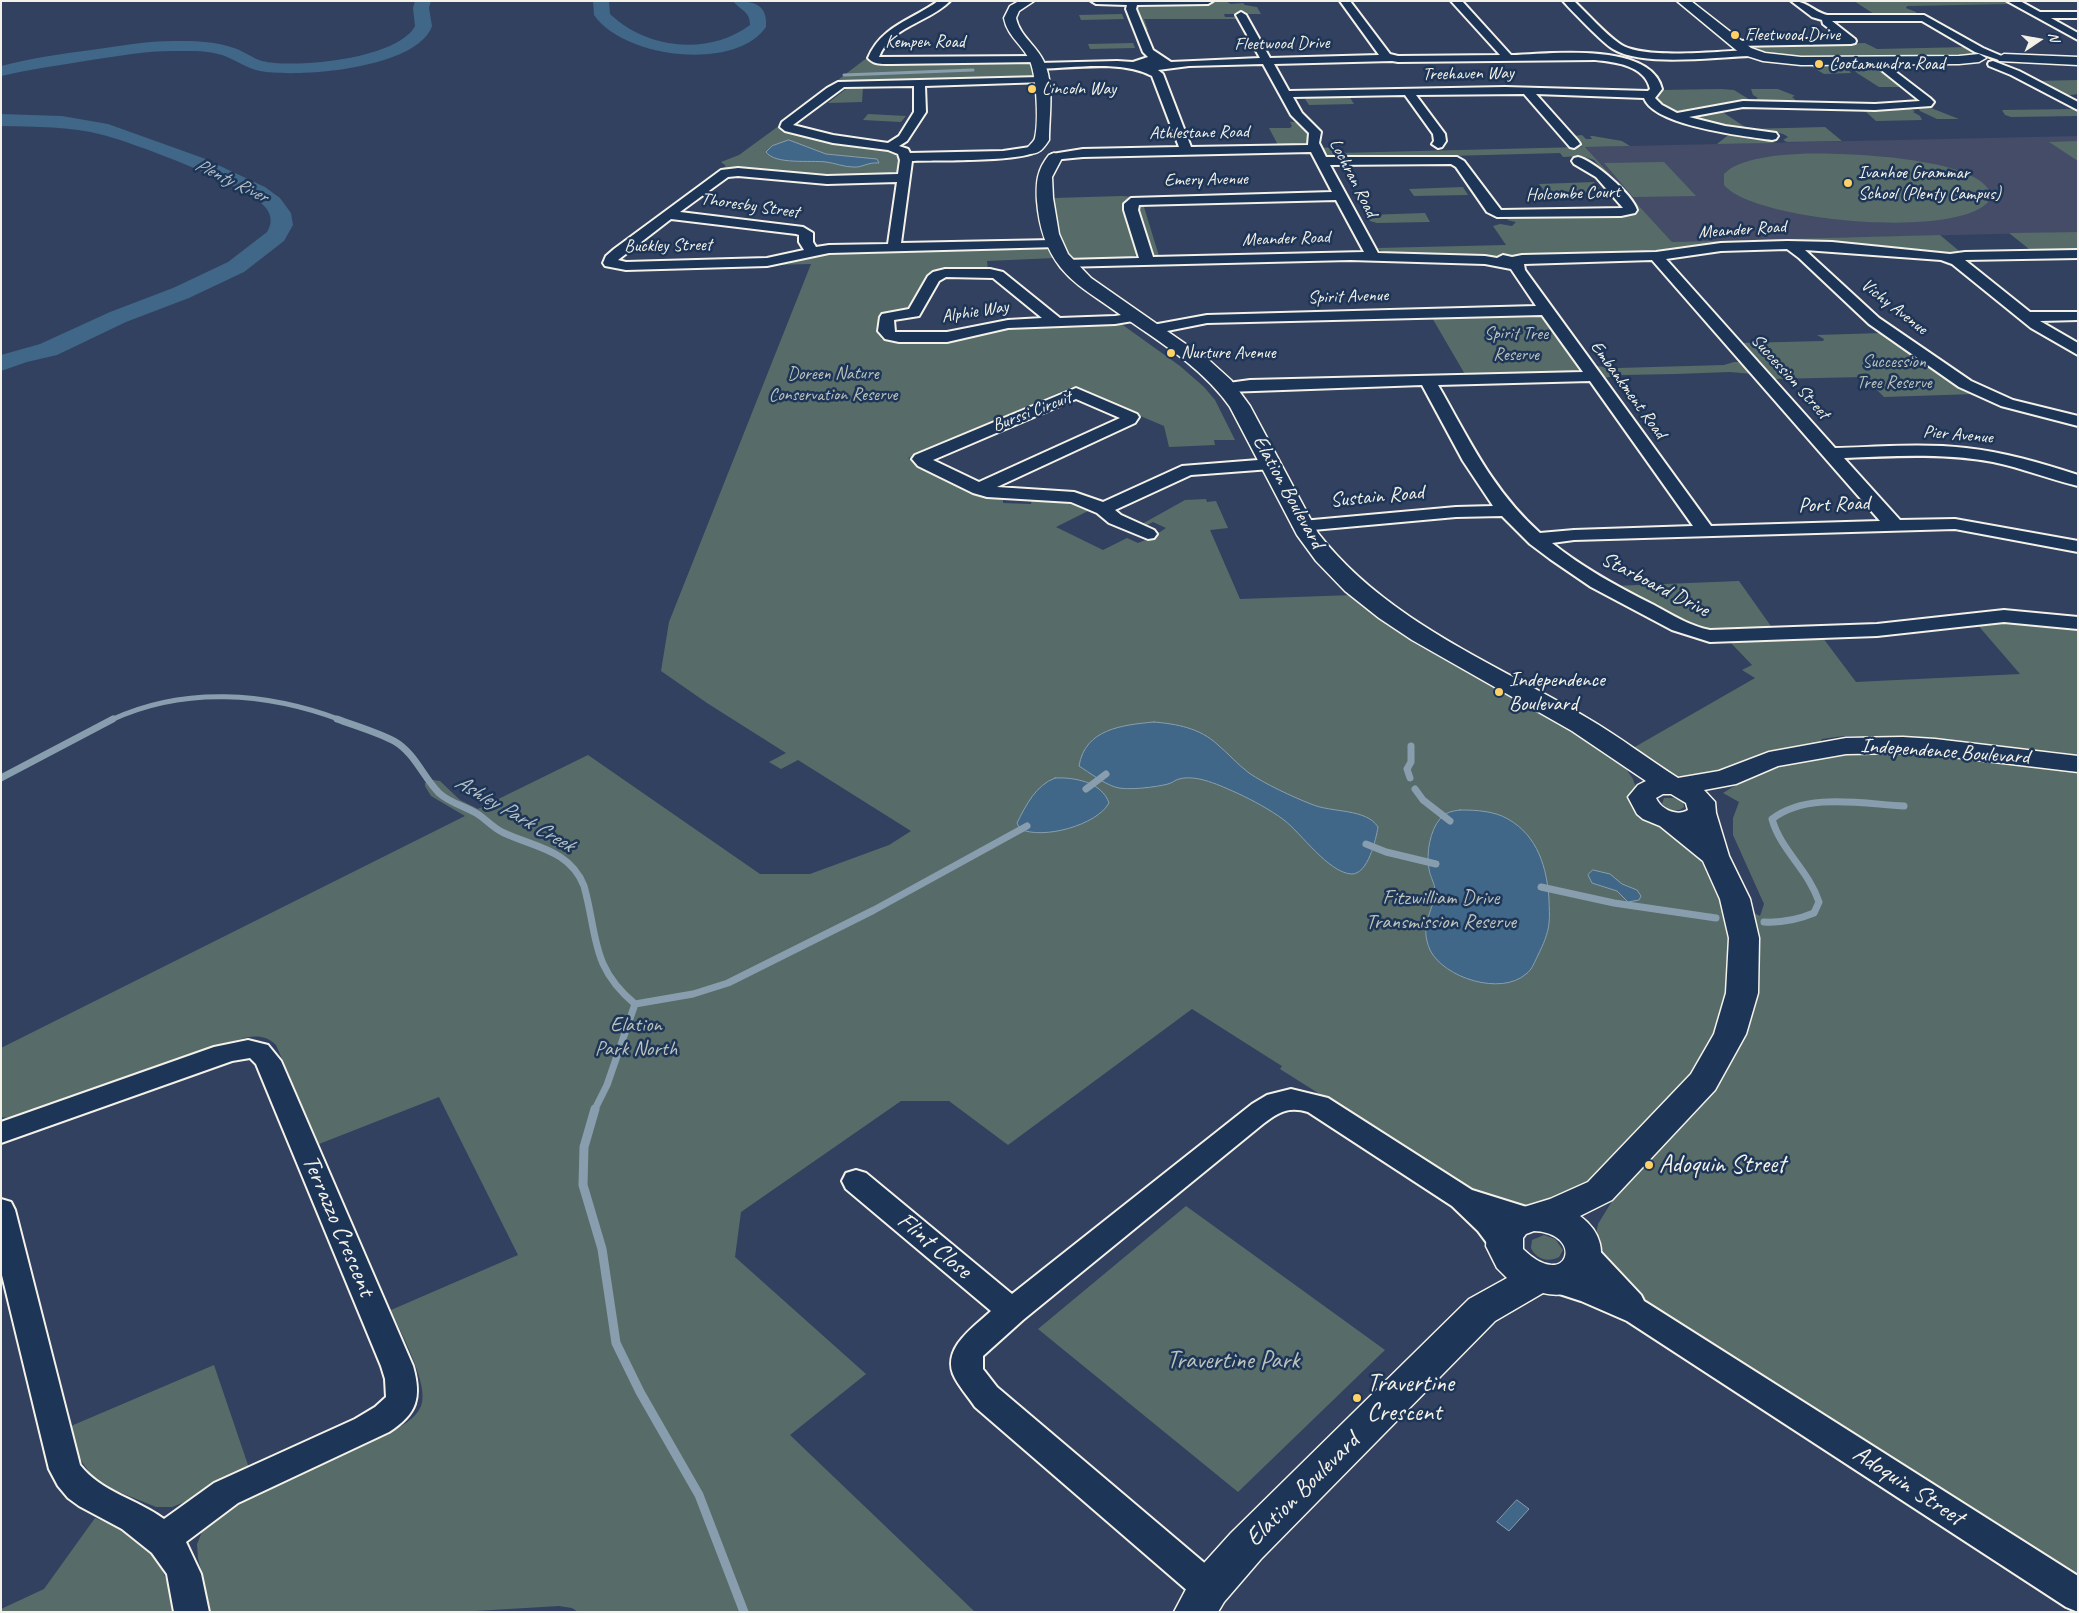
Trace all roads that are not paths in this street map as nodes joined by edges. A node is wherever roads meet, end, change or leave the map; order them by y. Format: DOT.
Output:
graph roads {
  1 [pos="1028,1"];
  2 [pos="1096,1"];
  3 [pos="1208,1"];
  4 [pos="1345,1"];
  5 [pos="1456,1"];
  6 [pos="1568,1"];
  7 [pos="1683,1"];
  8 [pos="1796,1"];
  9 [pos="2012,1"];
  10 [pos="942,2"];
  11 [pos="1132,2"];
  12 [pos="1015,4"];
  13 [pos="2078,14"];
  14 [pos="1241,15"];
  15 [pos="2037,15"];
  16 [pos="1827,18"];
  17 [pos="2078,37"];
  18 [pos="1744,47"];
  19 [pos="1504,54"];
  20 [pos="1617,55"];
  21 [pos="1384,58"];
  22 [pos="1639,59"];
  23 [pos="1875,61"];
  24 [pos="1996,61"];
  25 [pos="2078,61"];
  26 [pos="1038,62"];
  27 [pos="1142,62"];
  28 [pos="1267,62"];
  29 [pos="1161,66"];
  30 [pos="1041,80"];
  31 [pos="920,82"];
  32 [pos="1527,91"];
  33 [pos="1408,92"];
  34 [pos="1285,94"];
  35 [pos="1651,94"];
  36 [pos="2078,107"];
  37 [pos="1678,116"];
  38 [pos="1772,136"];
  39 [pos="1438,144"];
  40 [pos="1574,144"];
  41 [pos="890,147"];
  42 [pos="1315,148"];
  43 [pos="1186,151"];
  44 [pos="1043,154"];
  45 [pos="906,157"];
  46 [pos="1322,161"];
  47 [pos="1578,161"];
  48 [pos="904,178"];
  49 [pos="1341,196"];
  50 [pos="668,214"];
  51 [pos="1053,244"];
  52 [pos="894,247"];
  53 [pos="1797,248"];
  54 [pos="812,251"];
  55 [pos="2078,254"];
  56 [pos="1656,256"];
  57 [pos="1373,257"];
  58 [pos="1954,260"];
  59 [pos="1147,261"];
  60 [pos="1072,264"];
  61 [pos="1515,264"];
  62 [pos="1546,310"];
  63 [pos="2078,316"];
  64 [pos="1134,317"];
  65 [pos="2026,317"];
  66 [pos="1056,322"];
  67 [pos="1152,330"];
  68 [pos="2078,350"];
  69 [pos="1594,376"];
  70 [pos="1428,381"];
  71 [pos="1228,389"];
  72 [pos="2078,421"];
  73 [pos="1831,453"];
  74 [pos="1270,464"];
  75 [pos="2078,481"];
  76 [pos="979,489"];
  77 [pos="1503,508"];
  78 [pos="1103,509"];
  79 [pos="1894,525"];
  80 [pos="1302,526"];
  81 [pos="1706,532"];
  82 [pos="1148,534"];
  83 [pos="1540,542"];
  84 [pos="2078,548"];
  85 [pos="2078,623"];
  86 [pos="1630,760"];
  87 [pos="2078,764"];
  88 [pos="1726,778"];
  89 [pos="1673,787"];
  90 [pos="1645,793"];
  91 [pos="1702,810"];
  92 [pos="1670,820"];
  93 [pos="1715,856"];
  94 [pos="1,1133"];
  95 [pos="856,1181"];
  96 [pos="1600,1191"];
  97 [pos="1462,1198"];
  98 [pos="1,1210"];
  99 [pos="1529,1217"];
  100 [pos="1505,1249"];
  101 [pos="1584,1249"];
  102 [pos="1545,1279"];
  103 [pos="1482,1310"];
  104 [pos="1012,1311"];
  105 [pos="1638,1312"];
  106 [pos="164,1540"];
  107 [pos="2078,1596"];
  108 [pos="1202,1600"];
  109 [pos="192,1612"];
  1 -- 12 [label="street"];
  2 -- 11 [label="street"];
  3 -- 11 [label="street"];
  4 -- 21 [label="street"];
  5 -- 19 [label="street"];
  6 -- 20 [label="street"];
  7 -- 18 [label="street"];
  8 -- 16 [label="street"];
  9 -- 15 [label="street"];
  10 -- 26 [label="street, Kempen Road"];
  11 -- 27 [label="street"];
  12 -- 26 [label="street"];
  13 -- 15 [label="street"];
  14 -- 28 [label="street, Lochran Road"];
  15 -- 17 [label="street"];
  16 -- 18 [label="street"];
  16 -- 24 [label="street"];
  18 -- 22 [label="street"];
  18 -- 23 [label="street"];
  19 -- 20 [label="street, Fleetwood Drive"];
  19 -- 21 [label="street, Fleetwood Drive"];
  20 -- 22 [label="street"];
  21 -- 28 [label="street, Fleetwood Drive"];
  22 -- 35 [label="street"];
  23 -- 24 [label="street"];
  23 -- 37 [label="street"];
  24 -- 25 [label="street"];
  24 -- 36 [label="street"];
  26 -- 27 [label="street"];
  26 -- 30 [label="street"];
  27 -- 29 [label="street"];
  28 -- 29 [label="street, Fleetwood Drive"];
  28 -- 34 [label="street, Lochran Road"];
  29 -- 43 [label="street"];
  30 -- 31 [label="street"];
  30 -- 44 [label="street"];
  31 -- 41 [label="street"];
  31 -- 41 [label="street"];
  32 -- 33 [label="street, Treehaven Way"];
  32 -- 35 [label="street, Treehaven Way"];
  32 -- 40 [label="street"];
  33 -- 34 [label="street, Treehaven Way"];
  33 -- 39 [label="street"];
  34 -- 42 [label="street, Lochran Road"];
  35 -- 37 [label="street"];
  37 -- 38 [label="street"];
  41 -- 45 [label="street"];
  42 -- 43 [label="street, Athlestane Road"];
  42 -- 46 [label="street, Lochran Road"];
  43 -- 44 [label="street, Athlestane Road"];
  44 -- 45 [label="street, Athlestane Road"];
  44 -- 51 [label="street"];
  45 -- 48 [label="street"];
  46 -- 47 [label="street, Holcombe Court"];
  46 -- 49 [label="street, Lochran Road"];
  48 -- 50 [label="street, Buckley Street"];
  48 -- 52 [label="street"];
  49 -- 57 [label="street, Lochran Road"];
  49 -- 59 [label="street, Emery Avenue"];
  50 -- 54 [label="street, Thoresby Street"];
  50 -- 54 [label="street, Buckley Street"];
  51 -- 52 [label="street, Buckley Street"];
  51 -- 60 [label="street, Elation Boulevard"];
  52 -- 54 [label="street, Buckley Street"];
  53 -- 56 [label="street, Meander Road"];
  53 -- 58 [label="street, Meander Road"];
  53 -- 72 [label="street, Vichy Avenue"];
  55 -- 58 [label="street, Meander Road"];
  56 -- 61 [label="street, Meander Road"];
  56 -- 73 [label="street, Succession Street"];
  57 -- 59 [label="street, Meander Road"];
  57 -- 61 [label="street, Meander Road"];
  58 -- 65 [label="street"];
  59 -- 60 [label="street, Meander Road"];
  60 -- 64 [label="street, Elation Boulevard"];
  61 -- 62 [label="street, Embankment Road"];
  62 -- 67 [label="street, Spirit Avenue"];
  62 -- 69 [label="street, Embankment Road"];
  63 -- 65 [label="street"];
  64 -- 66 [label="street, Alphie Way"];
  64 -- 67 [label="street, Elation Boulevard"];
  65 -- 68 [label="street"];
  66 -- 66 [label="street, Alphie Way"];
  67 -- 71 [label="street, Elation Boulevard"];
  69 -- 70 [label="street"];
  69 -- 81 [label="street, Embankment Road"];
  70 -- 71 [label="street"];
  70 -- 77 [label="street, Starboard Drive"];
  71 -- 74 [label="street, Elation Boulevard"];
  73 -- 75 [label="street, Pier Avenue"];
  73 -- 79 [label="street, Succession Street"];
  74 -- 78 [label="street"];
  74 -- 80 [label="street, Elation Boulevard"];
  76 -- 76 [label="street, Burssi Circuit"];
  76 -- 78 [label="street, Burssi Circuit"];
  77 -- 80 [label="street, Sustain Road"];
  77 -- 83 [label="street, Starboard Drive"];
  78 -- 82 [label="street, Burssi Circuit"];
  79 -- 81 [label="street, Port Road"];
  79 -- 84 [label="street, Port Road"];
  80 -- 86 [label="street, Elation Boulevard"];
  81 -- 83 [label="street, Port Road"];
  83 -- 85 [label="street, Starboard Drive"];
  86 -- 89 [label="street, Elation Boulevard"];
  86 -- 90 [label="street, Elation Boulevard"];
  87 -- 88 [label="street, Independence Boulevard"];
  88 -- 89 [label="street, Independence Boulevard"];
  88 -- 91 [label="street, Independence Boulevard"];
  89 -- 90 [label="street, Independence Boulevard"];
  89 -- 91 [label="street, Elation Boulevard"];
  90 -- 92 [label="street, Elation Boulevard"];
  91 -- 92 [label="street"];
  91 -- 93 [label="street"];
  92 -- 93 [label="street"];
  93 -- 96 [label="street"];
  94 -- 106 [label="street, Terrazzo Crescent"];
  95 -- 104 [label="street, Flint Close"];
  96 -- 99 [label="street"];
  96 -- 101 [label="street"];
  97 -- 99 [label="street"];
  97 -- 100 [label="street"];
  97 -- 104 [label="street"];
  98 -- 106 [label="street"];
  99 -- 100 [label="street"];
  99 -- 101 [label="street"];
  100 -- 102 [label="street"];
  100 -- 103 [label="street, Elation Boulevard"];
  101 -- 102 [label="street"];
  101 -- 105 [label="street, Adoquin Street"];
  102 -- 103 [label="street, Elation Boulevard"];
  102 -- 105 [label="street, Adoquin Street"];
  103 -- 108 [label="street, Elation Boulevard"];
  104 -- 108 [label="street"];
  105 -- 107 [label="street, Adoquin Street"];
  106 -- 109 [label="street"];
}
